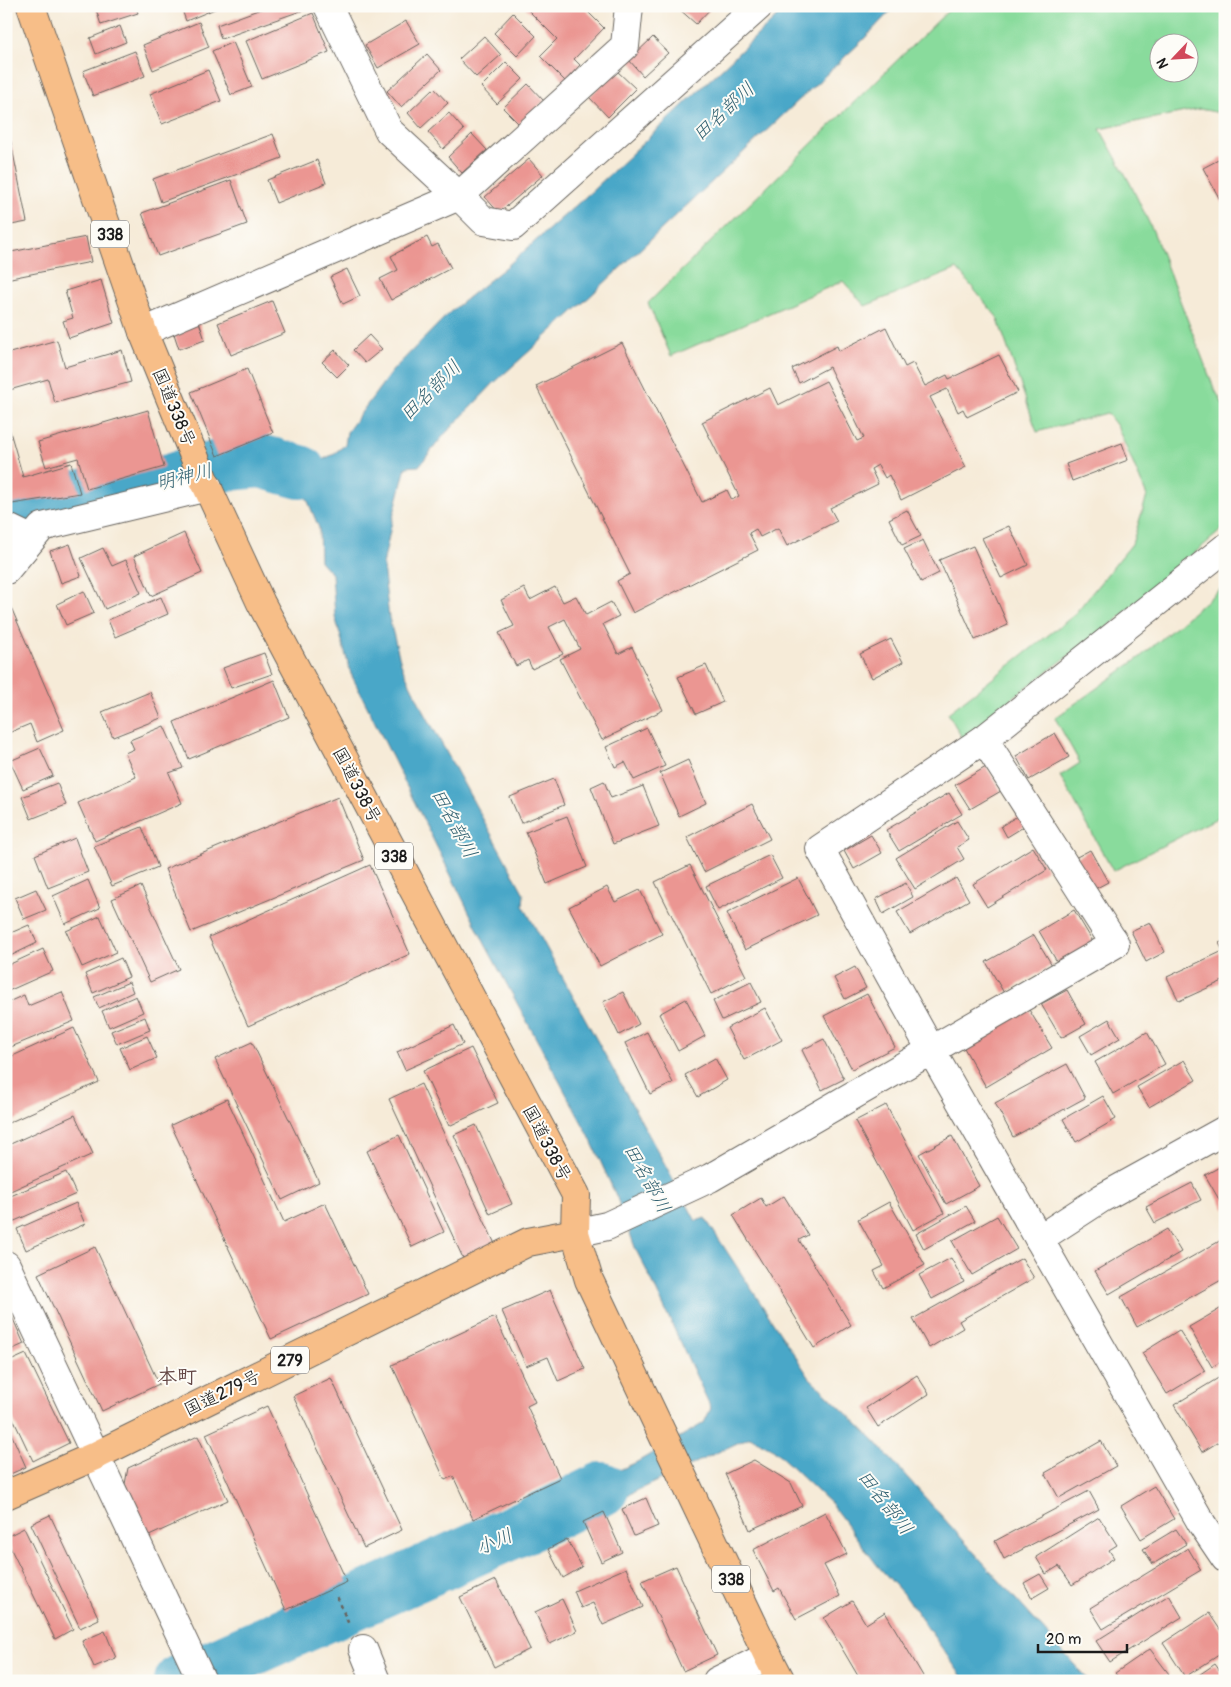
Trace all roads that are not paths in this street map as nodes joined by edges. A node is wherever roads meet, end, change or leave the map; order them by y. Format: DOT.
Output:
graph roads {
  1 [pos="31,6"];
  2 [pos="328,6"];
  3 [pos="629,6"];
  4 [pos="759,6"];
  5 [pos="460,196"];
  6 [pos="143,332"];
  7 [pos="203,475"];
  8 [pos="6,527"];
  9 [pos="31,539"];
  10 [pos="1225,548"];
  11 [pos="6,570"];
  12 [pos="984,739"];
  13 [pos="931,1050"];
  14 [pos="1225,1130"];
  15 [pos="575,1232"];
  16 [pos="1039,1239"];
  17 [pos="6,1265"];
  18 [pos="95,1456"];
  19 [pos="6,1495"];
  20 [pos="1225,1558"];
  21 [pos="358,1640"];
  22 [pos="768,1656"];
  23 [pos="197,1670"];
  24 [pos="376,1681"];
  25 [pos="717,1681"];
  26 [pos="781,1681"];
  1 -- 6 [label="highway, 国道338号 / 338"];
  2 -- 5 [label="street"];
  3 -- 5 [label="street"];
  4 -- 5 [label="street"];
  5 -- 6 [label="street"];
  6 -- 7 [label="highway, 国道338号 / 338"];
  7 -- 9 [label="street"];
  7 -- 15 [label="highway, 国道338号 / 338"];
  8 -- 9 [label="street"];
  9 -- 11 [label="street"];
  10 -- 12 [label="street"];
  12 -- 13 [label="street"];
  12 -- 13 [label="street"];
  13 -- 15 [label="street"];
  13 -- 16 [label="street"];
  14 -- 16 [label="street"];
  15 -- 18 [label="highway, 国道279号 / 279"];
  15 -- 22 [label="highway, 国道338号 / 338"];
  16 -- 20 [label="street"];
  17 -- 18 [label="street"];
  18 -- 19 [label="highway, 国道279号 / 279"];
  18 -- 23 [label="street"];
  21 -- 24 [label="street"];
  22 -- 25 [label="street"];
  22 -- 26 [label="highway, 国道338号 / 338"];
}
